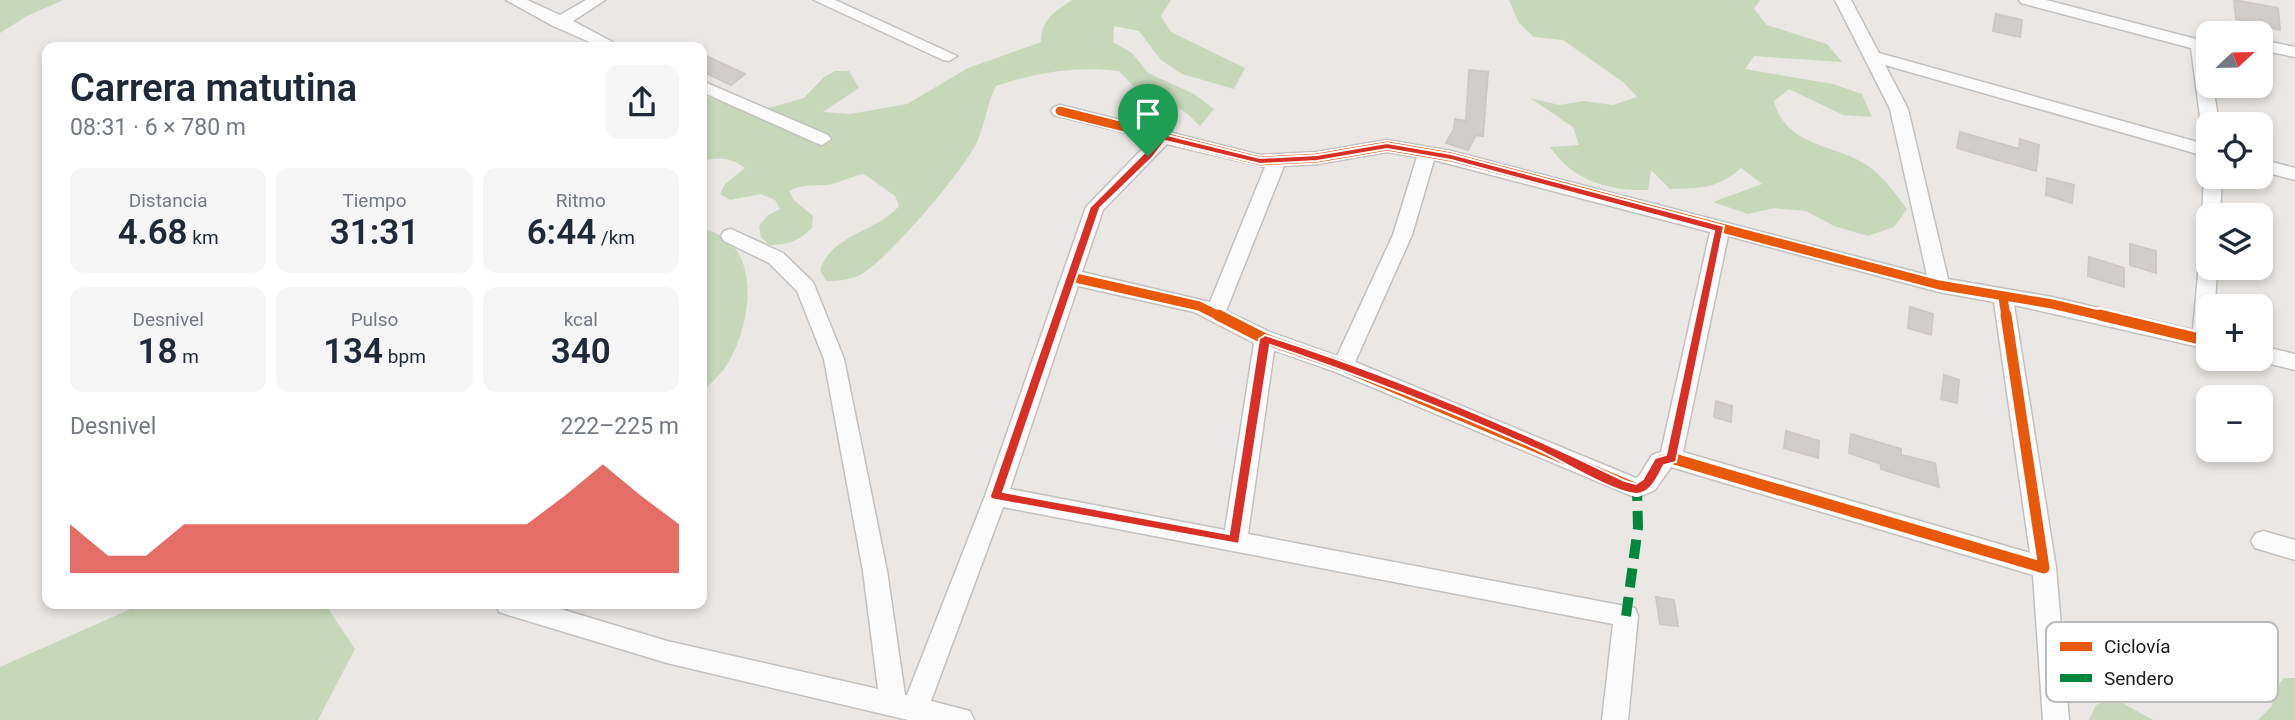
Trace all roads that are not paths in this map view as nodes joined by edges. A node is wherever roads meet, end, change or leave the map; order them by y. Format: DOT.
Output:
graph roads {
  1 [pos="514,0"];
  2 [pos="597,0"];
  3 [pos="822,0"];
  4 [pos="1843,0"];
  5 [pos="2026,0"];
  6 [pos="559,23"];
  7 [pos="2286,30"];
  8 [pos="2196,39"];
  9 [pos="603,42"];
  10 [pos="2273,47"];
  11 [pos="2291,51"];
  12 [pos="949,56"];
  13 [pos="1874,57"];
  14 [pos="707,88"];
  15 [pos="1060,111"];
  16 [pos="1163,137"];
  17 [pos="822,139"];
  18 [pos="2196,148"];
  19 [pos="1427,153"];
  20 [pos="1277,160"];
  21 [pos="2273,168"];
  22 [pos="2295,174"];
  23 [pos="1720,229"];
  24 [pos="731,236"];
  25 [pos="1071,277"];
  26 [pos="1939,285"];
  27 [pos="2003,297"];
  28 [pos="1215,314"];
  29 [pos="1265,339"];
  30 [pos="2196,339"];
  31 [pos="2273,357"];
  32 [pos="2295,362"];
  33 [pos="1343,366"];
  34 [pos="1671,458"];
  35 [pos="996,496"];
  36 [pos="1235,540"];
  37 [pos="2263,541"];
  38 [pos="2295,550"];
  39 [pos="2044,568"];
  40 [pos="525,609"];
  41 [pos="2048,622"];
  42 [pos="2055,702"];
  43 [pos="904,707"];
  44 [pos="961,720"];
  45 [pos="1615,720"];
  46 [pos="2056,720"];
  1 -- 6 [label="street"];
  2 -- 6 [label="street"];
  3 -- 12 [label="street"];
  4 -- 13 [label="street"];
  5 -- 8 [label="street"];
  6 -- 9 [label="street"];
  7 -- 11 [label="street"];
  10 -- 11 [label="street"];
  13 -- 18 [label="street"];
  13 -- 26 [label="street"];
  14 -- 17 [label="street"];
  15 -- 16 [label="street"];
  16 -- 20 [label="street"];
  16 -- 25 [label="street"];
  19 -- 20 [label="street"];
  19 -- 23 [label="street"];
  19 -- 33 [label="street"];
  20 -- 28 [label="street"];
  21 -- 22 [label="street"];
  23 -- 26 [label="street"];
  23 -- 34 [label="street"];
  24 -- 43 [label="street"];
  25 -- 28 [label="street"];
  25 -- 35 [label="street"];
  26 -- 27 [label="street"];
  27 -- 30 [label="street"];
  27 -- 39 [label="street"];
  28 -- 29 [label="street"];
  29 -- 33 [label="street"];
  29 -- 36 [label="street"];
  31 -- 32 [label="street"];
  33 -- 34 [label="street"];
  34 -- 39 [label="street"];
  35 -- 36 [label="street"];
  35 -- 43 [label="street"];
  36 -- 45 [label="street"];
  37 -- 38 [label="street"];
  39 -- 41 [label="street"];
  40 -- 43 [label="street"];
  42 -- 46 [label="street"];
  43 -- 44 [label="street"];
}
